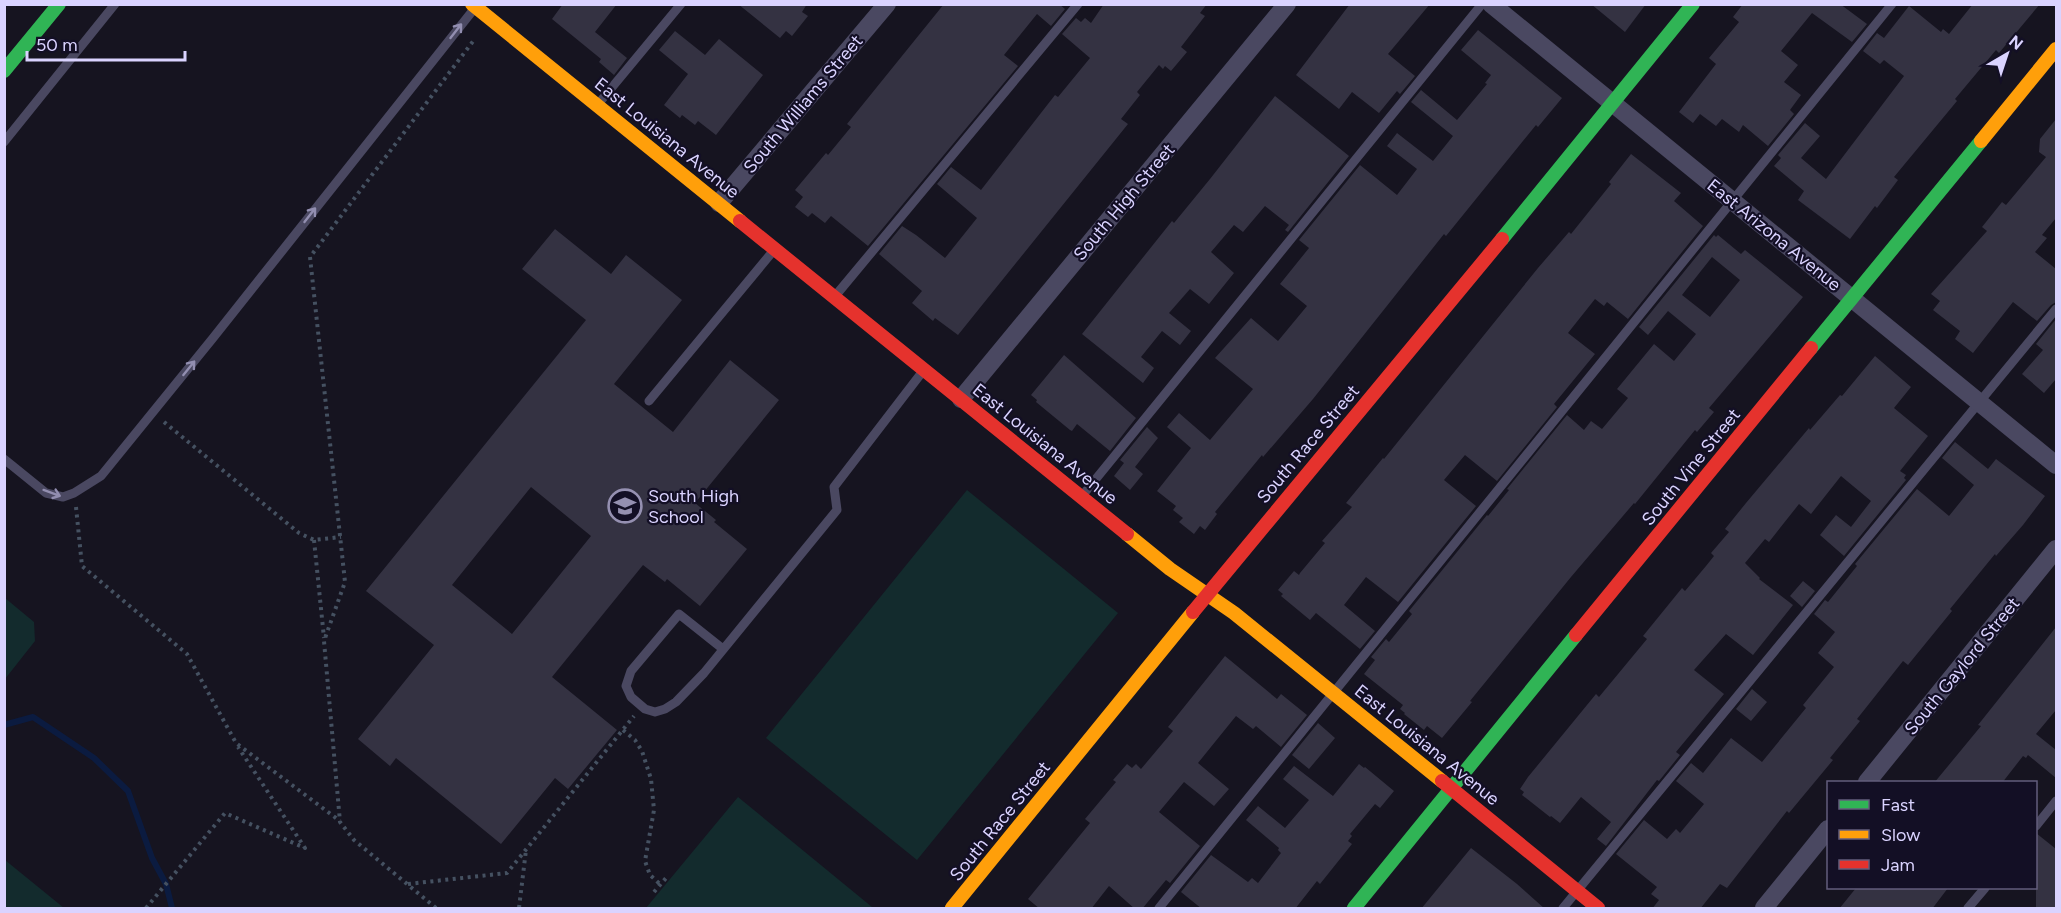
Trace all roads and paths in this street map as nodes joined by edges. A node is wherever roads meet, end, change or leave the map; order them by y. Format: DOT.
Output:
graph roads {
  1 [pos="59,4"];
  2 [pos="114,4"];
  3 [pos="681,4"];
  4 [pos="887,4"];
  5 [pos="1078,4"];
  6 [pos="1287,4"];
  7 [pos="1482,4"];
  8 [pos="1491,4"];
  9 [pos="1693,4"];
  10 [pos="1892,4"];
  11 [pos="475,5"];
  12 [pos="474,40"];
  13 [pos="2056,49"];
  14 [pos="4,71"];
  15 [pos="1613,104"];
  16 [pos="598,105"];
  17 [pos="4,142"];
  18 [pos="1732,201"];
  19 [pos="719,203"];
  20 [pos="775,249"];
  21 [pos="835,297"];
  22 [pos="1852,299"];
  23 [pos="2056,309"];
  24 [pos="924,369"];
  25 [pos="961,399"];
  26 [pos="649,401"];
  27 [pos="1981,403"];
  28 [pos="158,418"];
  29 [pos="4,459"];
  30 [pos="2056,465"];
  31 [pos="74,493"];
  32 [pos="1081,496"];
  33 [pos="340,537"];
  34 [pos="314,540"];
  35 [pos="2056,549"];
  36 [pos="1207,595"];
  37 [pos="324,641"];
  38 [pos="723,649"];
  39 [pos="1333,692"];
  40 [pos="642,706"];
  41 [pos="623,730"];
  42 [pos="236,743"];
  43 [pos="1869,781"];
  44 [pos="1451,787"];
  45 [pos="2056,801"];
  46 [pos="340,822"];
  47 [pos="2037,825"];
  48 [pos="1827,830"];
  49 [pos="526,849"];
  50 [pos="666,878"];
  51 [pos="407,884"];
  52 [pos="662,886"];
  53 [pos="1984,889"];
  54 [pos="1577,891"];
  55 [pos="654,892"];
  56 [pos="146,909"];
  57 [pos="436,909"];
  58 [pos="519,909"];
  59 [pos="952,909"];
  60 [pos="1159,909"];
  61 [pos="1354,909"];
  62 [pos="1563,909"];
  63 [pos="1598,909"];
  64 [pos="1764,909"];
  65 [pos="1968,909"];
  1 -- 14 [label="street"];
  2 -- 17 [label="lane"];
  3 -- 16 [label="lane"];
  4 -- 19 [label="street, South Williams Street"];
  5 -- 21 [label="lane"];
  6 -- 25 [label="street, South High Street"];
  7 -- 32 [label="lane"];
  8 -- 15 [label="street, East Arizona Avenue"];
  9 -- 15 [label="street, South Race Street"];
  10 -- 18 [label="lane"];
  11 -- 16 [label="street, East Louisiana Avenue"];
  31 -- 11 [label="lane, one-way"];
  12 -- 33 [label="path"];
  13 -- 22 [label="street, South Vine Street"];
  15 -- 18 [label="street, East Arizona Avenue"];
  15 -- 36 [label="street, South Race Street"];
  16 -- 19 [label="street, East Louisiana Avenue"];
  18 -- 22 [label="street, East Arizona Avenue"];
  18 -- 39 [label="lane"];
  19 -- 20 [label="street, East Louisiana Avenue"];
  20 -- 21 [label="street, East Louisiana Avenue"];
  20 -- 26 [label="lane"];
  21 -- 24 [label="street, East Louisiana Avenue"];
  22 -- 27 [label="street, East Arizona Avenue"];
  22 -- 44 [label="street, South Vine Street"];
  23 -- 27 [label="lane"];
  24 -- 25 [label="street, East Louisiana Avenue"];
  24 -- 38 [label="lane"];
  25 -- 32 [label="street, East Louisiana Avenue"];
  27 -- 30 [label="street, East Arizona Avenue"];
  27 -- 54 [label="lane"];
  28 -- 34 [label="path"];
  29 -- 31 [label="lane, one-way"];
  31 -- 42 [label="path"];
  32 -- 36 [label="street, East Louisiana Avenue"];
  33 -- 34 [label="path"];
  33 -- 37 [label="path"];
  34 -- 37 [label="path"];
  35 -- 43 [label="street, South Gaylord Street"];
  36 -- 39 [label="street, East Louisiana Avenue"];
  36 -- 59 [label="street, South Race Street"];
  37 -- 46 [label="path"];
  38 -- 40 [label="lane"];
  38 -- 40 [label="lane"];
  39 -- 44 [label="street, East Louisiana Avenue"];
  39 -- 60 [label="lane"];
  40 -- 41 [label="path"];
  41 -- 49 [label="path"];
  41 -- 52 [label="path"];
  42 -- 46 [label="path"];
  42 -- 56 [label="path"];
  44 -- 54 [label="street, East Louisiana Avenue"];
  44 -- 61 [label="street, South Vine Street"];
  45 -- 47 [label="lane"];
  46 -- 51 [label="path"];
  48 -- 64 [label="street"];
  49 -- 51 [label="path"];
  49 -- 58 [label="path"];
  50 -- 52 [label="path"];
  51 -- 57 [label="path"];
  52 -- 55 [label="path"];
  53 -- 65 [label="lane"];
  54 -- 62 [label="lane"];
  54 -- 63 [label="street, East Louisiana Avenue"];
}
